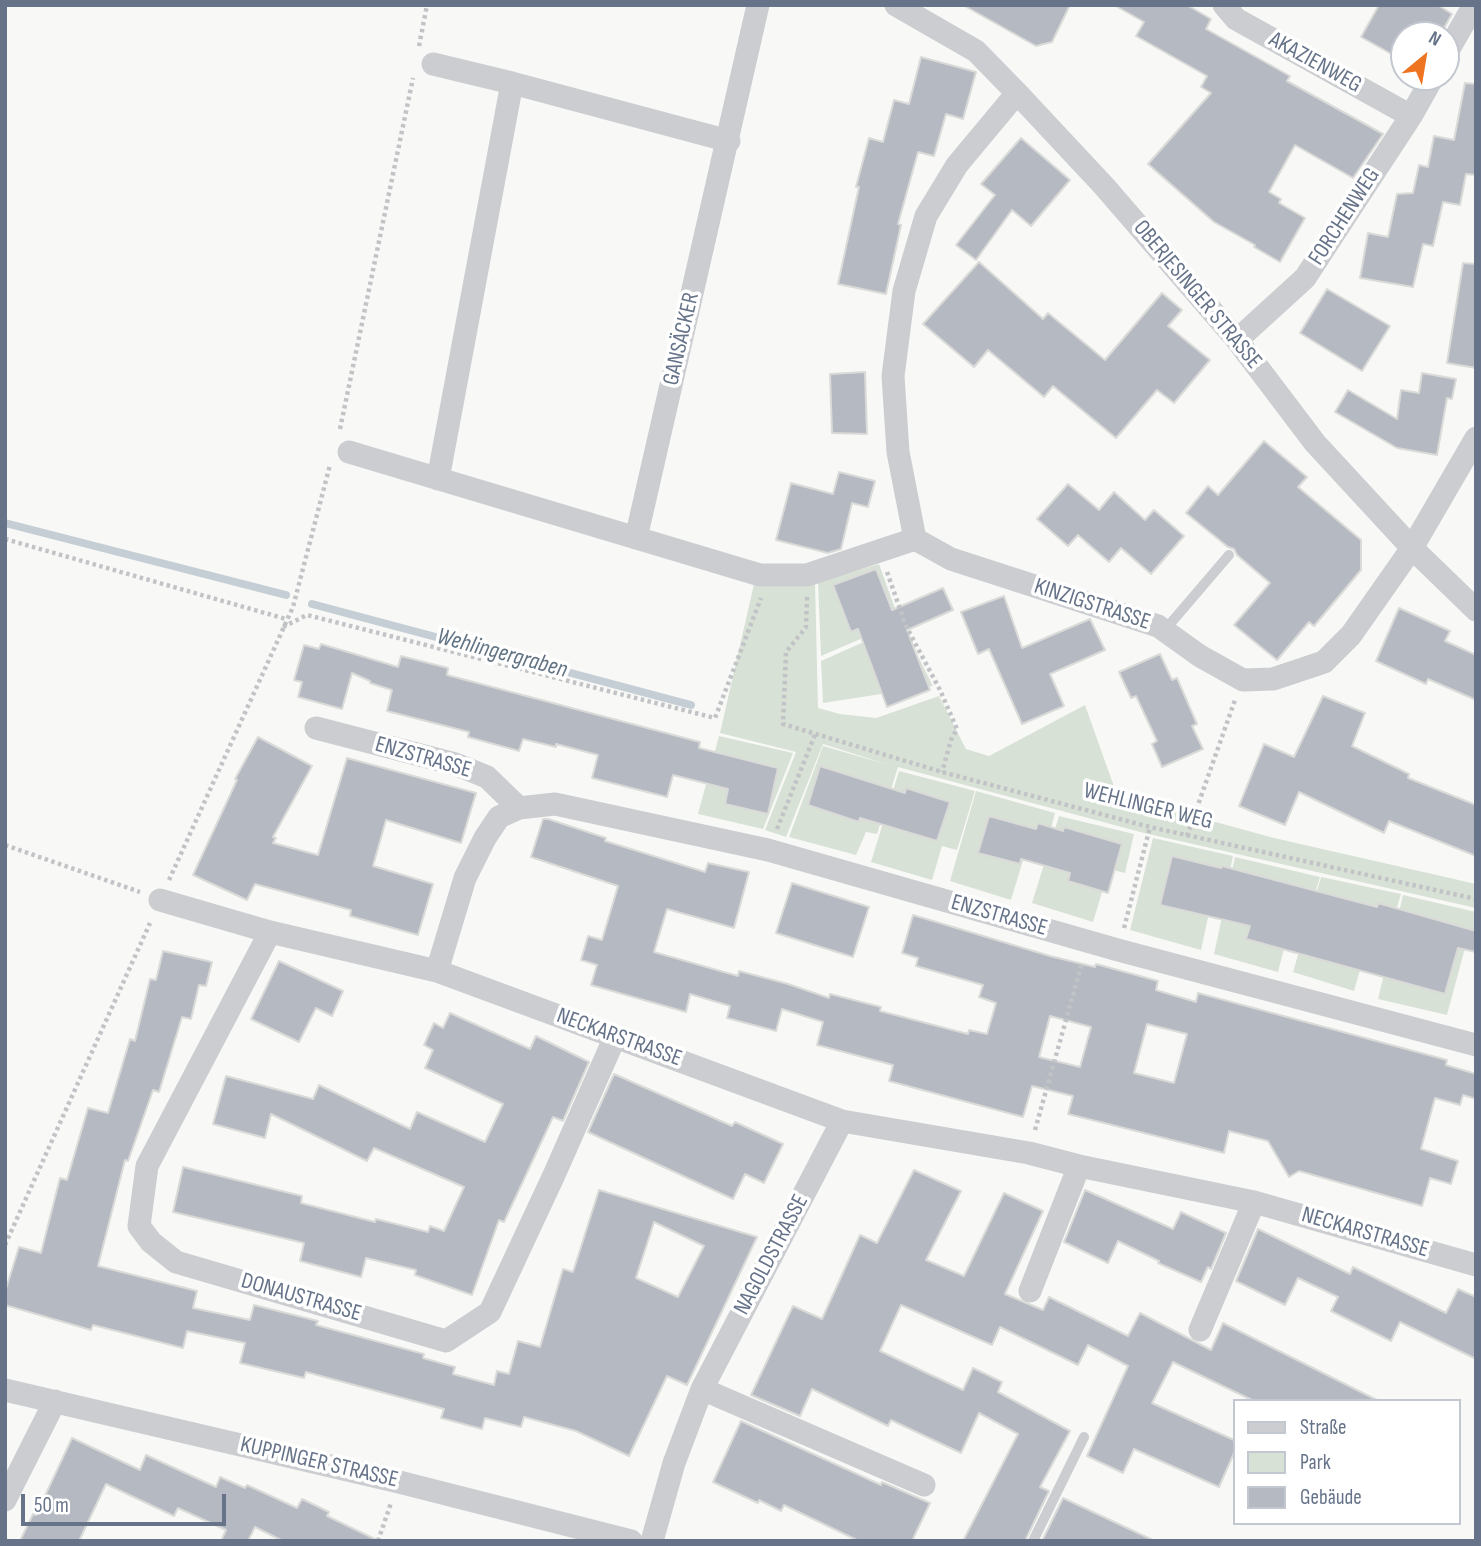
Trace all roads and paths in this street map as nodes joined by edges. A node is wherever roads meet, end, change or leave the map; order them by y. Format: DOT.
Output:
graph roads {
  1 [pos="427,5"];
  2 [pos="758,5"];
  3 [pos="896,5"];
  4 [pos="1224,5"];
  5 [pos="1474,5"];
  6 [pos="1460,30"];
  7 [pos="421,63"];
  8 [pos="512,83"];
  9 [pos="1425,91"];
  10 [pos="1017,93"];
  11 [pos="1411,116"];
  12 [pos="729,141"];
  13 [pos="1237,340"];
  14 [pos="1476,438"];
  15 [pos="339,451"];
  16 [pos="438,479"];
  17 [pos="636,538"];
  18 [pos="5,539"];
  19 [pos="915,539"];
  20 [pos="1412,548"];
  21 [pos="879,551"];
  22 [pos="1229,555"];
  23 [pos="766,575"];
  24 [pos="807,575"];
  25 [pos="1476,610"];
  26 [pos="286,620"];
  27 [pos="282,628"];
  28 [pos="1164,631"];
  29 [pos="1243,680"];
  30 [pos="316,728"];
  31 [pos="816,732"];
  32 [pos="942,772"];
  33 [pos="519,807"];
  34 [pos="1150,827"];
  35 [pos="1187,836"];
  36 [pos="5,845"];
  37 [pos="768,850"];
  38 [pos="1476,899"];
  39 [pos="160,900"];
  40 [pos="270,932"];
  41 [pos="1087,942"];
  42 [pos="1118,950"];
  43 [pos="437,971"];
  44 [pos="615,1037"];
  45 [pos="1476,1045"];
  46 [pos="842,1121"];
  47 [pos="1028,1153"];
  48 [pos="1079,1166"];
  49 [pos="1254,1202"];
  50 [pos="5,1245"];
  51 [pos="1476,1265"];
  52 [pos="1030,1291"];
  53 [pos="1200,1330"];
  54 [pos="702,1389"];
  55 [pos="5,1390"];
  56 [pos="55,1401"];
  57 [pos="1084,1437"];
  58 [pos="398,1482"];
  59 [pos="924,1485"];
  60 [pos="5,1500"];
  61 [pos="378,1541"];
  62 [pos="631,1541"];
  63 [pos="652,1541"];
  64 [pos="1033,1541"];
  1 -- 7 [label="path"];
  2 -- 12 [label="street, GANSÄCKER"];
  3 -- 10 [label="street, OBERJESINGER STRASSE"];
  4 -- 11 [label="street, AKAZIENWEG"];
  5 -- 6 [label="street"];
  7 -- 8 [label="street"];
  7 -- 15 [label="path"];
  8 -- 12 [label="street"];
  8 -- 16 [label="street"];
  9 -- 11 [label="street, FORCHENWEG"];
  10 -- 13 [label="street, OBERJESINGER STRASSE"];
  10 -- 19 [label="street"];
  11 -- 13 [label="street, FORCHENWEG"];
  12 -- 17 [label="street, GANSÄCKER"];
  13 -- 20 [label="street, OBERJESINGER STRASSE"];
  14 -- 20 [label="street"];
  15 -- 16 [label="street"];
  15 -- 26 [label="path"];
  16 -- 17 [label="street"];
  17 -- 23 [label="street"];
  18 -- 26 [label="path"];
  19 -- 21 [label="street"];
  19 -- 28 [label="street, KINZIGSTRASSE"];
  20 -- 25 [label="street, OBERJESINGER STRASSE"];
  20 -- 29 [label="street"];
  21 -- 24 [label="street"];
  21 -- 32 [label="path"];
  22 -- 28 [label="lane"];
  23 -- 24 [label="street"];
  23 -- 27 [label="path"];
  24 -- 31 [label="path, WEHLINGER WEG"];
  26 -- 27 [label="path"];
  27 -- 39 [label="path"];
  28 -- 29 [label="street, KINZIGSTRASSE"];
  29 -- 35 [label="path"];
  30 -- 33 [label="street, ENZSTRASSE"];
  31 -- 32 [label="path, WEHLINGER WEG"];
  31 -- 37 [label="path"];
  32 -- 34 [label="path, WEHLINGER WEG"];
  33 -- 37 [label="street, ENZSTRASSE"];
  33 -- 43 [label="street"];
  34 -- 35 [label="path, WEHLINGER WEG"];
  34 -- 42 [label="path"];
  35 -- 38 [label="path, WEHLINGER WEG"];
  36 -- 39 [label="path"];
  37 -- 41 [label="street, ENZSTRASSE"];
  39 -- 40 [label="street, NECKARSTRASSE"];
  39 -- 50 [label="path"];
  40 -- 43 [label="street, NECKARSTRASSE"];
  40 -- 44 [label="street, DONAUSTRASSE"];
  41 -- 42 [label="street, ENZSTRASSE"];
  41 -- 47 [label="path"];
  42 -- 45 [label="street, ENZSTRASSE"];
  43 -- 44 [label="street, NECKARSTRASSE"];
  44 -- 46 [label="street, NECKARSTRASSE"];
  46 -- 47 [label="street, NECKARSTRASSE"];
  46 -- 54 [label="street, NAGOLDSTRASSE"];
  47 -- 48 [label="street, NECKARSTRASSE"];
  48 -- 49 [label="street, NECKARSTRASSE"];
  48 -- 52 [label="street"];
  49 -- 51 [label="street, NECKARSTRASSE"];
  49 -- 53 [label="street"];
  54 -- 59 [label="street"];
  54 -- 63 [label="street, NAGOLDSTRASSE"];
  55 -- 56 [label="street, KUPPINGER STRASSE"];
  56 -- 58 [label="street, KUPPINGER STRASSE"];
  56 -- 60 [label="street"];
  57 -- 64 [label="lane"];
  58 -- 61 [label="path"];
  58 -- 62 [label="street, KUPPINGER STRASSE"];
}
